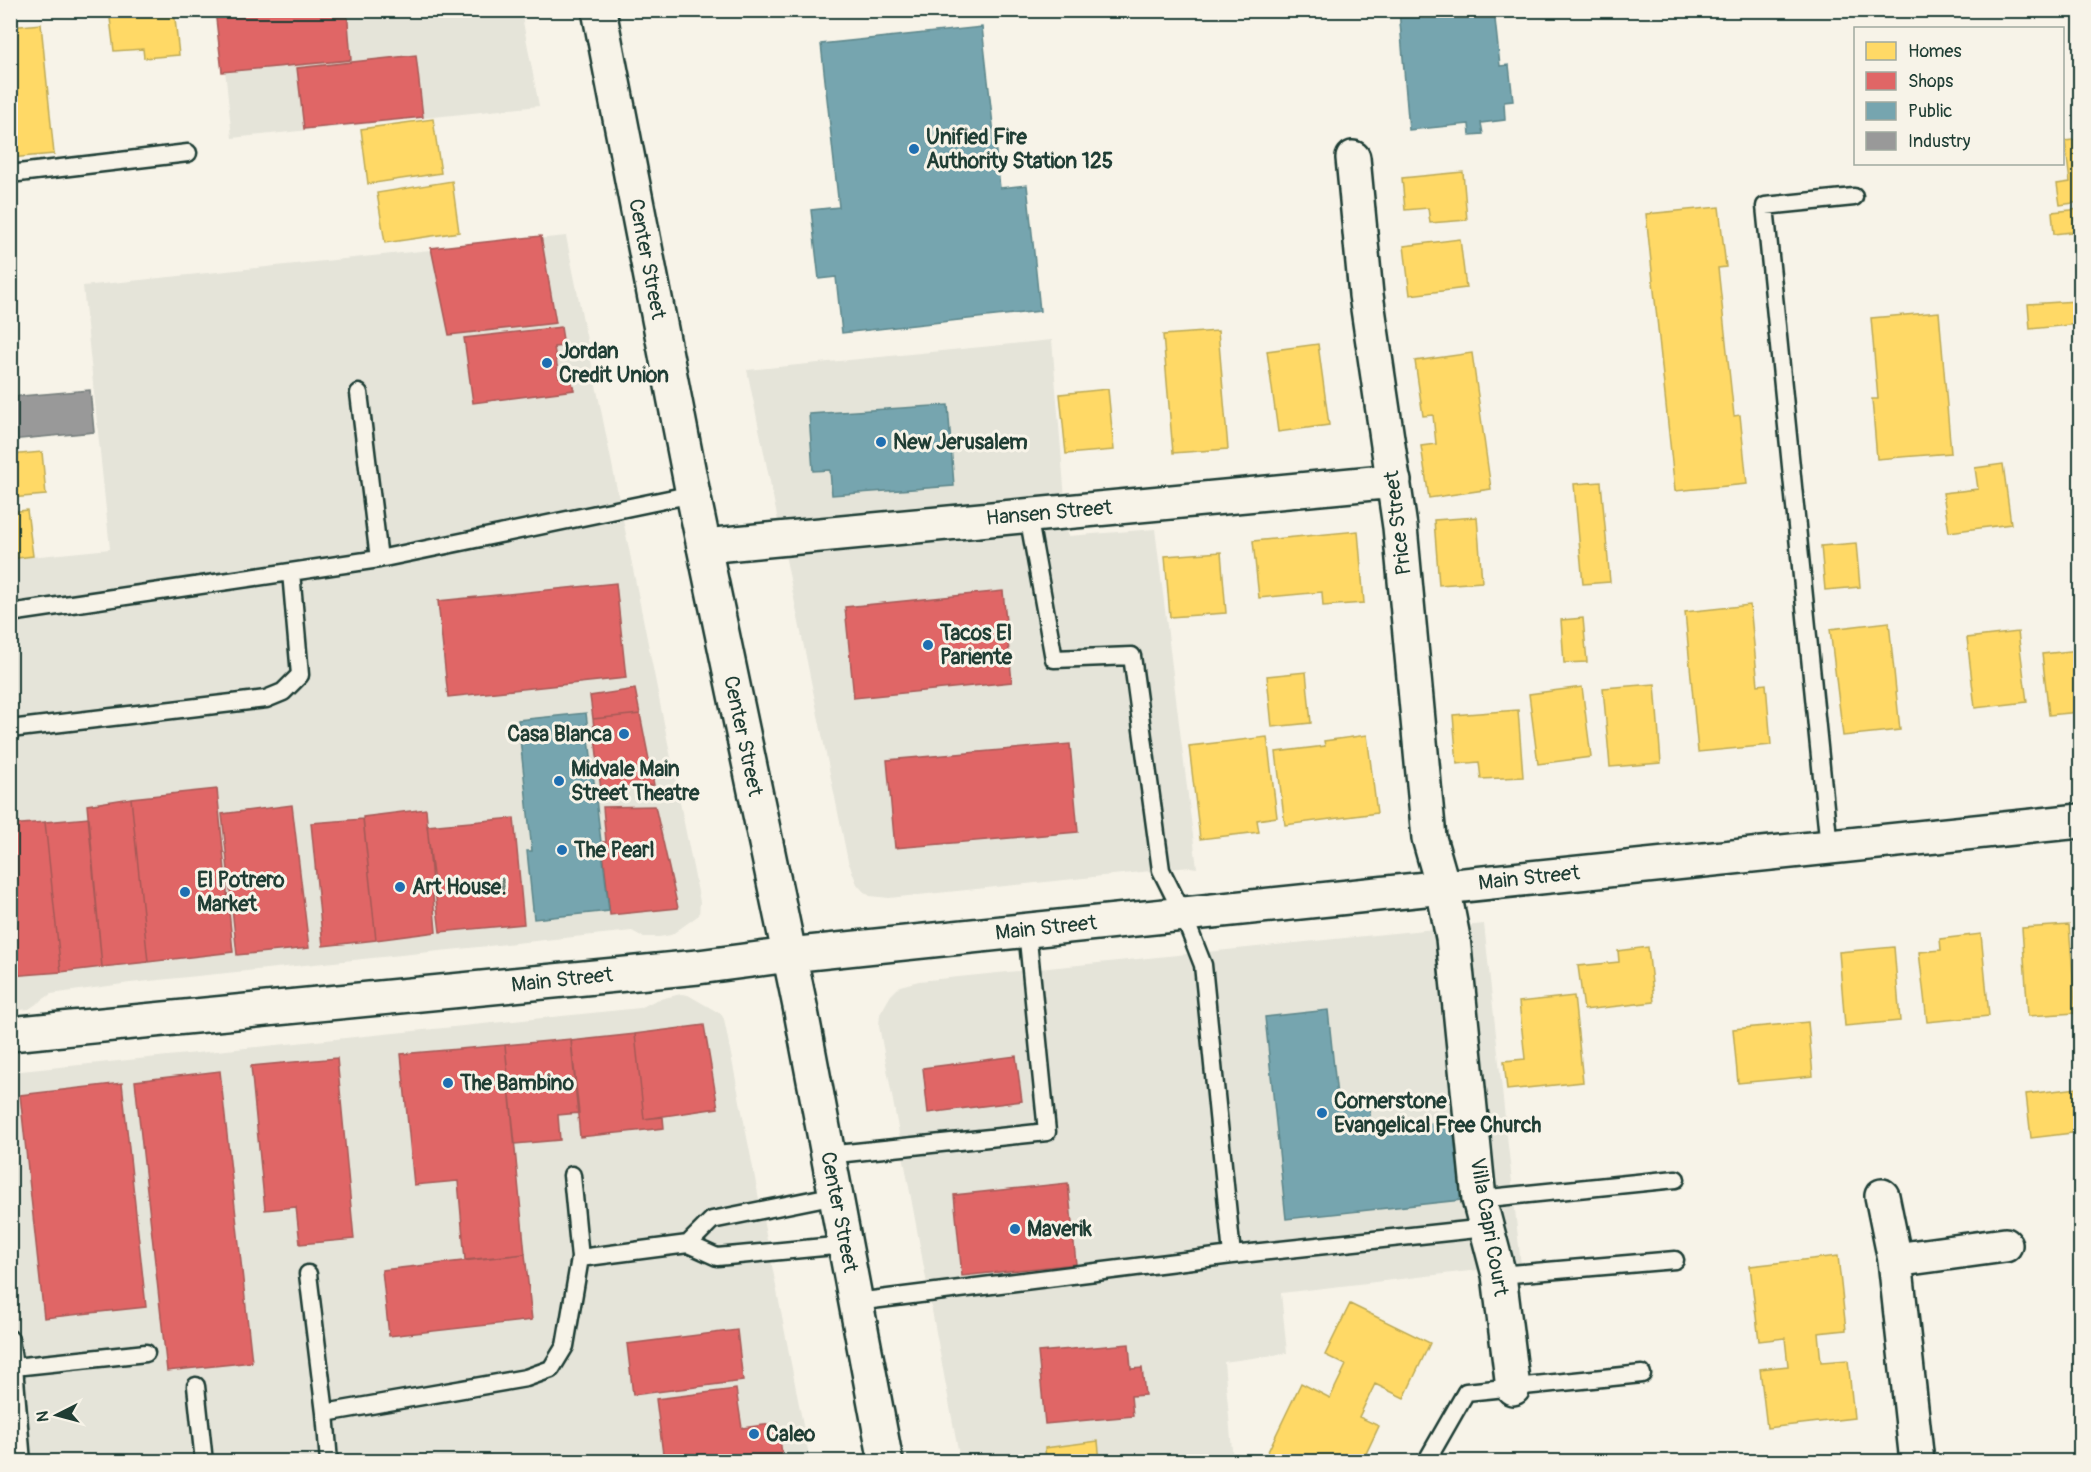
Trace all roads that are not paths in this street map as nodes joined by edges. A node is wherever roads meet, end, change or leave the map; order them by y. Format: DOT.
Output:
graph roads {
  1 [pos="599,10"];
  2 [pos="188,153"];
  3 [pos="1353,158"];
  4 [pos="10,174"];
  5 [pos="1854,197"];
  6 [pos="359,393"];
  7 [pos="1394,481"];
  8 [pos="693,494"];
  9 [pos="1028,515"];
  10 [pos="704,546"];
  11 [pos="380,559"];
  12 [pos="291,572"];
  13 [pos="10,613"];
  14 [pos="10,729"];
  15 [pos="2080,821"];
  16 [pos="1829,847"];
  17 [pos="1443,887"];
  18 [pos="1183,914"];
  19 [pos="1027,930"];
  20 [pos="789,955"];
  21 [pos="10,1034"];
  22 [pos="827,1155"];
  23 [pos="572,1175"];
  24 [pos="1676,1179"];
  25 [pos="836,1195"];
  26 [pos="1882,1196"];
  27 [pos="1483,1214"];
  28 [pos="688,1244"];
  29 [pos="845,1245"];
  30 [pos="2005,1245"];
  31 [pos="1232,1255"];
  32 [pos="580,1258"];
  33 [pos="1675,1260"];
  34 [pos="1895,1260"];
  35 [pos="308,1274"];
  36 [pos="1499,1275"];
  37 [pos="856,1302"];
  38 [pos="10,1339"];
  39 [pos="146,1353"];
  40 [pos="14,1367"];
  41 [pos="1642,1374"];
  42 [pos="196,1386"];
  43 [pos="1513,1388"];
  44 [pos="325,1413"];
  45 [pos="22,1461"];
  46 [pos="204,1461"];
  47 [pos="328,1461"];
  48 [pos="886,1461"];
  49 [pos="1426,1461"];
  50 [pos="1917,1461"];
  1 -- 8 [label="street, Center Street"];
  2 -- 4 [label="lane"];
  3 -- 7 [label="street, Price Street"];
  5 -- 16 [label="lane"];
  6 -- 11 [label="lane"];
  7 -- 9 [label="street, Hansen Street"];
  7 -- 17 [label="street, Price Street"];
  8 -- 10 [label="street, Center Street"];
  8 -- 11 [label="lane"];
  9 -- 10 [label="street, Hansen Street"];
  9 -- 18 [label="lane"];
  10 -- 20 [label="street, Center Street"];
  11 -- 12 [label="lane"];
  12 -- 13 [label="lane"];
  12 -- 14 [label="lane"];
  15 -- 16 [label="street, Main Street"];
  16 -- 17 [label="street, Main Street"];
  17 -- 18 [label="street, Main Street"];
  17 -- 27 [label="street, Villa Capri Court"];
  18 -- 19 [label="street, Main Street"];
  18 -- 31 [label="lane"];
  19 -- 20 [label="street, Main Street"];
  19 -- 22 [label="lane"];
  20 -- 21 [label="street, Main Street"];
  20 -- 22 [label="street, Center Street"];
  22 -- 25 [label="street, Center Street"];
  23 -- 32 [label="lane"];
  24 -- 27 [label="lane"];
  25 -- 28 [label="lane"];
  25 -- 29 [label="street, Center Street"];
  26 -- 34 [label="street"];
  27 -- 31 [label="lane"];
  27 -- 36 [label="street, Villa Capri Court"];
  28 -- 29 [label="lane"];
  28 -- 32 [label="lane"];
  29 -- 37 [label="street, Center Street"];
  30 -- 34 [label="street"];
  31 -- 37 [label="lane"];
  32 -- 44 [label="lane"];
  33 -- 36 [label="lane"];
  34 -- 50 [label="street"];
  35 -- 44 [label="lane"];
  36 -- 43 [label="street, Villa Capri Court"];
  37 -- 48 [label="street, Center Street"];
  38 -- 40 [label="lane"];
  39 -- 40 [label="lane"];
  40 -- 45 [label="lane"];
  41 -- 43 [label="lane"];
  42 -- 46 [label="lane"];
  43 -- 49 [label="lane"];
  44 -- 47 [label="lane"];
}
